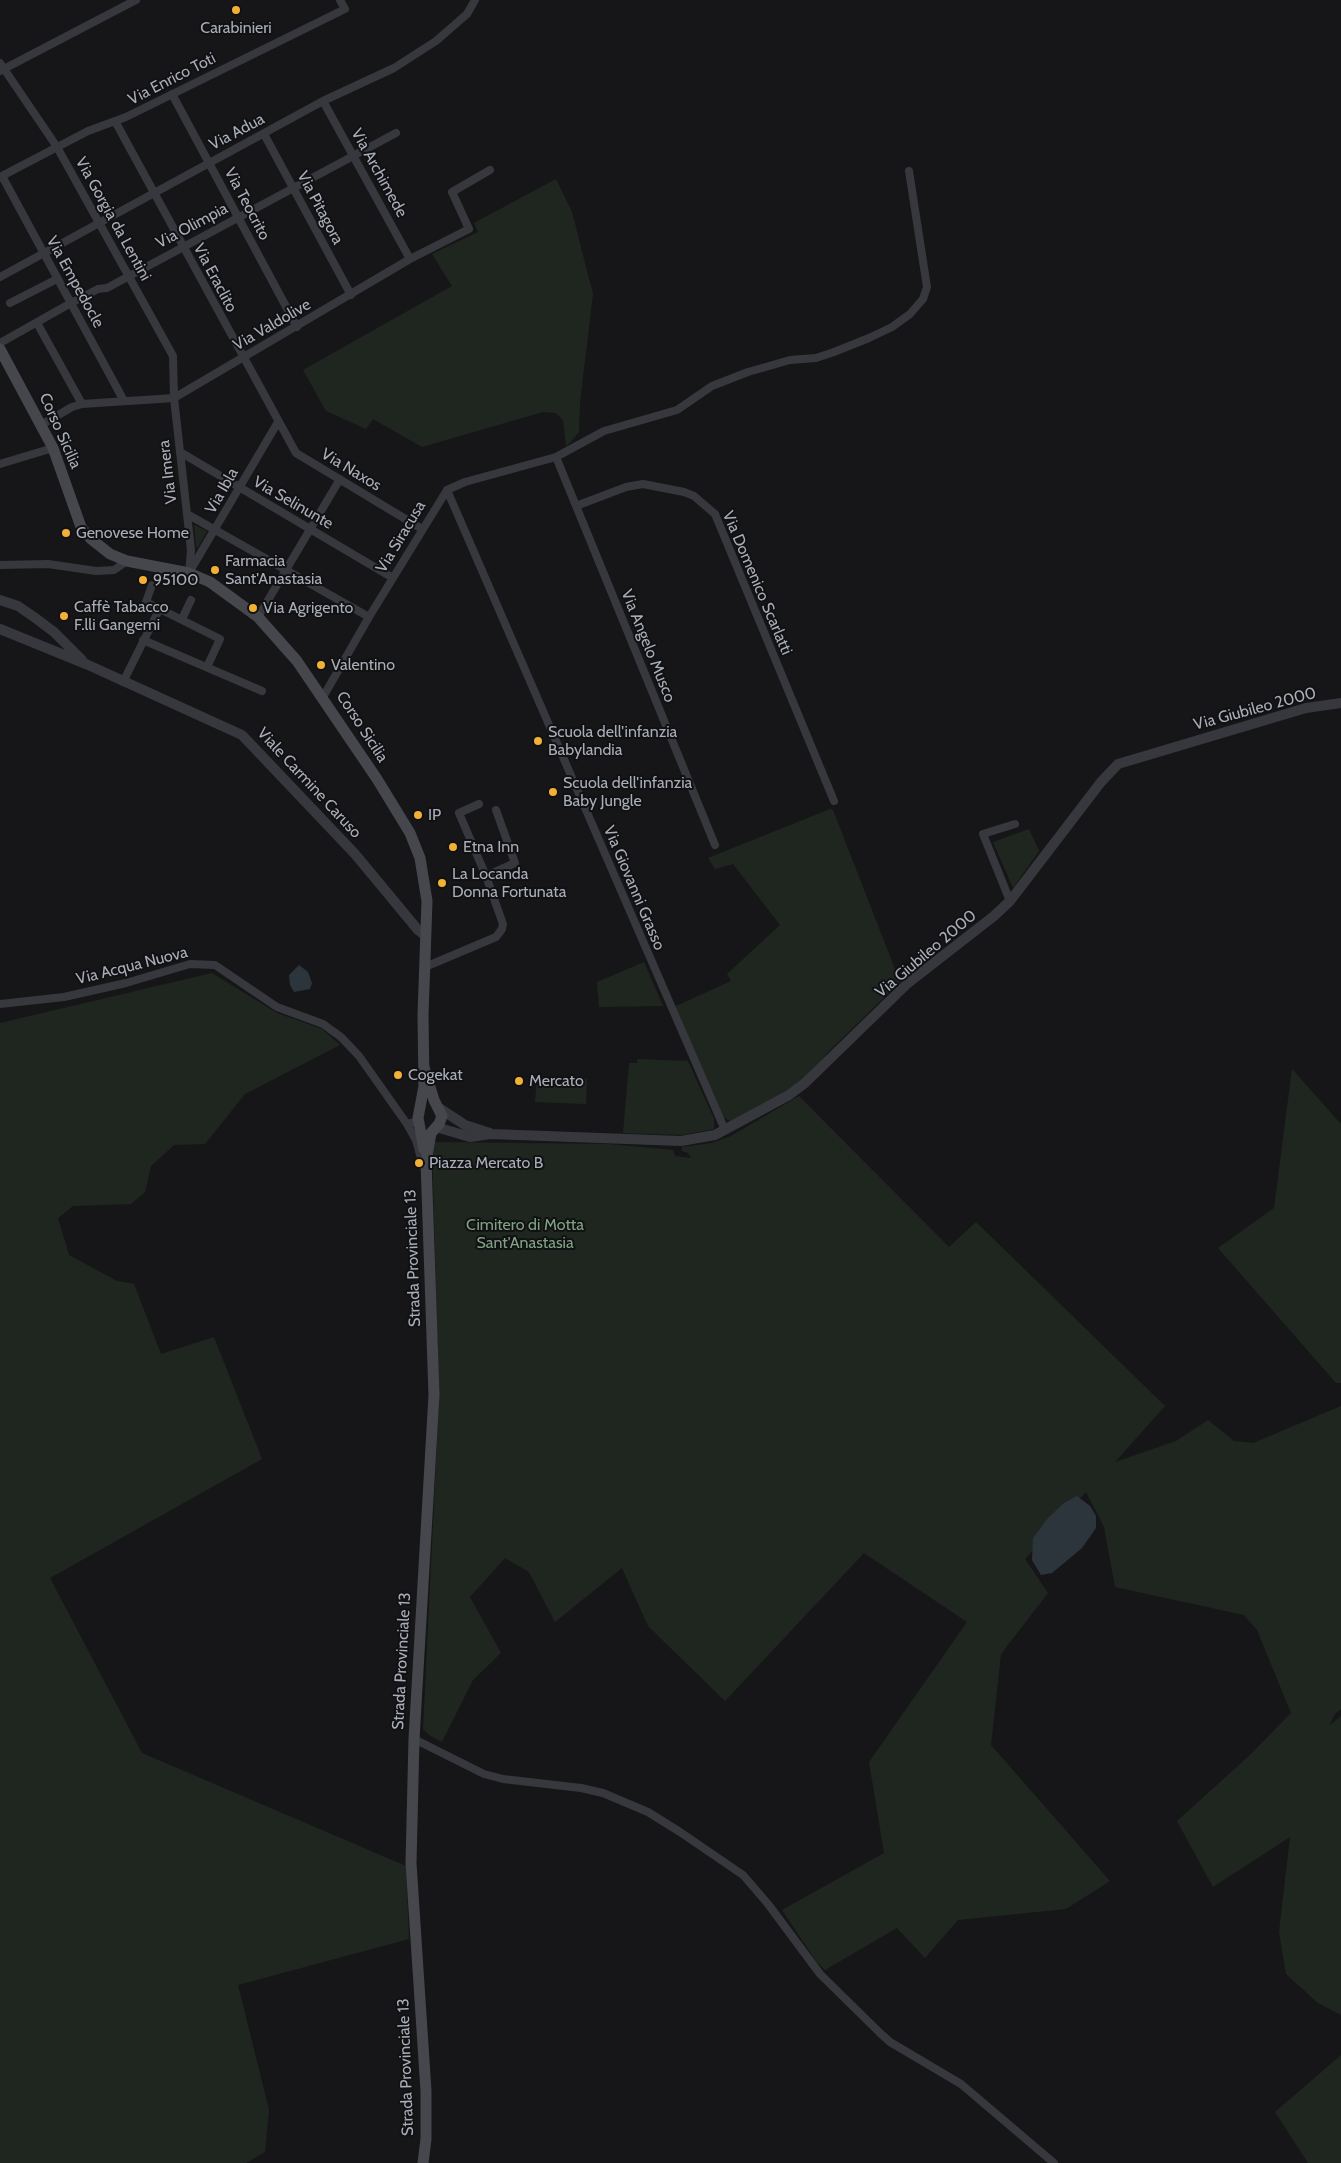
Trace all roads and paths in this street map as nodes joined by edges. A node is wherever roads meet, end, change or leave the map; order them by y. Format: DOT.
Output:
graph roads {
  1 [pos="136,0"];
  2 [pos="340,0"];
  3 [pos="476,0"];
  4 [pos="1,68"];
  5 [pos="172,94"];
  6 [pos="323,101"];
  7 [pos="115,120"];
  8 [pos="396,133"];
  9 [pos="264,134"];
  10 [pos="58,146"];
  11 [pos="354,155"];
  12 [pos="209,163"];
  13 [pos="490,170"];
  14 [pos="909,171"];
  15 [pos="1,177"];
  16 [pos="293,187"];
  17 [pos="154,193"];
  18 [pos="238,217"];
  19 [pos="99,222"];
  20 [pos="182,247"];
  21 [pos="44,253"];
  22 [pos="410,259"];
  23 [pos="128,276"];
  24 [pos="0,277"];
  25 [pos="57,279"];
  26 [pos="351,294"];
  27 [pos="10,303"];
  28 [pos="71,303"];
  29 [pos="37,323"];
  30 [pos="297,327"];
  31 [pos="0,343"];
  32 [pos="0,349"];
  33 [pos="243,357"];
  34 [pos="174,398"];
  35 [pos="124,402"];
  36 [pos="82,404"];
  37 [pos="278,422"];
  38 [pos="41,425"];
  39 [pos="53,448"];
  40 [pos="180,452"];
  41 [pos="556,457"];
  42 [pos="0,464"];
  43 [pos="340,479"];
  44 [pos="240,488"];
  45 [pos="447,490"];
  46 [pos="576,506"];
  47 [pos="187,514"];
  48 [pos="216,529"];
  49 [pos="310,529"];
  50 [pos="422,529"];
  51 [pos="127,560"];
  52 [pos="0,566"];
  53 [pos="286,569"];
  54 [pos="189,573"];
  55 [pos="393,578"];
  56 [pos="152,585"];
  57 [pos="0,600"];
  58 [pos="191,600"];
  59 [pos="160,608"];
  60 [pos="258,617"];
  61 [pos="369,617"];
  62 [pos="182,619"];
  63 [pos="0,630"];
  64 [pos="54,632"];
  65 [pos="143,640"];
  66 [pos="50,650"];
  67 [pos="86,664"];
  68 [pos="207,667"];
  69 [pos="123,682"];
  70 [pos="262,691"];
  71 [pos="323,697"];
  72 [pos="1341,703"];
  73 [pos="834,801"];
  74 [pos="478,804"];
  75 [pos="496,810"];
  76 [pos="1015,824"];
  77 [pos="715,845"];
  78 [pos="486,876"];
  79 [pos="1010,901"];
  80 [pos="426,936"];
  81 [pos="425,967"];
  82 [pos="0,1004"];
  83 [pos="424,1067"];
  84 [pos="421,1107"];
  85 [pos="439,1107"];
  86 [pos="416,1123"];
  87 [pos="435,1127"];
  88 [pos="725,1130"];
  89 [pos="491,1134"];
  90 [pos="426,1161"];
  91 [pos="427,1181"];
  92 [pos="414,1739"];
  93 [pos="1043,2153"];
  94 [pos="423,2163"];
  95 [pos="1047,2163"];
  96 [pos="1054,2163"];
  1 -- 4 [label="street"];
  2 -- 5 [label="street, Via Enrico Toti"];
  3 -- 6 [label="street, Via Adua"];
  4 -- 10 [label="street, Via Gorgia da Lentini"];
  5 -- 7 [label="street, Via Enrico Toti"];
  5 -- 12 [label="street, Via Teocrito"];
  6 -- 9 [label="street, Via Adua"];
  6 -- 11 [label="street, Via Archimede"];
  7 -- 10 [label="street, Via Enrico Toti"];
  7 -- 17 [label="street, Via Eraclito"];
  8 -- 11 [label="street, Via Olimpia"];
  9 -- 12 [label="street, Via Adua"];
  9 -- 16 [label="street, Via Pitagora"];
  10 -- 15 [label="street, Via Enrico Toti"];
  10 -- 19 [label="street, Via Gorgia da Lentini"];
  11 -- 16 [label="street, Via Olimpia"];
  11 -- 22 [label="street, Via Archimede"];
  12 -- 17 [label="street, Via Adua"];
  12 -- 18 [label="street, Via Teocrito"];
  13 -- 22 [label="street, Via Valdolive"];
  14 -- 41 [label="street, Via Siracusa"];
  15 -- 21 [label="street, Via Empedocle"];
  16 -- 18 [label="street, Via Olimpia"];
  16 -- 26 [label="street, Via Pitagora"];
  17 -- 19 [label="street, Via Adua"];
  17 -- 20 [label="street, Via Eraclito"];
  18 -- 20 [label="street, Via Olimpia"];
  18 -- 30 [label="street, Via Teocrito"];
  19 -- 21 [label="street, Via Adua"];
  19 -- 23 [label="street, Via Gorgia da Lentini"];
  20 -- 23 [label="street, Via Olimpia"];
  20 -- 33 [label="street, Via Eraclito"];
  21 -- 24 [label="street, Via Adua"];
  21 -- 25 [label="street, Via Empedocle"];
  22 -- 26 [label="street, Via Valdolive"];
  23 -- 28 [label="street, Via Olimpia"];
  23 -- 34 [label="street, Via Gorgia da Lentini"];
  25 -- 27 [label="street"];
  25 -- 28 [label="street, Via Empedocle"];
  26 -- 30 [label="street, Via Valdolive"];
  28 -- 29 [label="street, Via Olimpia"];
  28 -- 35 [label="street, Via Empedocle"];
  29 -- 31 [label="street, Via Olimpia"];
  29 -- 36 [label="street"];
  30 -- 33 [label="street, Via Valdolive"];
  32 -- 38 [label="main road, Corso Sicilia"];
  33 -- 34 [label="street, Via Valdolive"];
  33 -- 37 [label="street, Via Eraclito"];
  34 -- 35 [label="street, Via Valdolive"];
  34 -- 40 [label="street, Via Imera"];
  35 -- 36 [label="street, Via Valdolive"];
  36 -- 38 [label="street, Via Valdolive"];
  37 -- 43 [label="street, Via Naxos"];
  37 -- 44 [label="street, Via Ibla"];
  38 -- 39 [label="main road, Corso Sicilia"];
  39 -- 42 [label="street"];
  39 -- 51 [label="main road, Corso Sicilia"];
  40 -- 44 [label="street, Via Selinunte"];
  40 -- 47 [label="street, Via Imera"];
  41 -- 45 [label="street, Via Siracusa"];
  41 -- 46 [label="street, Via Angelo Musco"];
  43 -- 49 [label="street"];
  43 -- 50 [label="street, Via Naxos"];
  44 -- 48 [label="street, Via Ibla"];
  44 -- 49 [label="street, Via Selinunte"];
  45 -- 50 [label="street, Via Siracusa"];
  45 -- 88 [label="street, Via Giovanni Grasso"];
  46 -- 73 [label="street, Via Domenico Scarlatti"];
  46 -- 77 [label="street, Via Angelo Musco"];
  47 -- 48 [label="street"];
  47 -- 54 [label="street, Via Imera"];
  48 -- 53 [label="street"];
  48 -- 54 [label="street, Via Ibla"];
  49 -- 53 [label="street"];
  49 -- 55 [label="street, Via Selinunte"];
  50 -- 55 [label="street, Via Siracusa"];
  51 -- 52 [label="street"];
  51 -- 54 [label="main road, Corso Sicilia"];
  53 -- 60 [label="street"];
  53 -- 61 [label="street"];
  54 -- 60 [label="main road, Corso Sicilia"];
  55 -- 61 [label="street, Via Siracusa"];
  56 -- 59 [label="street"];
  57 -- 64 [label="street"];
  58 -- 62 [label="street"];
  59 -- 62 [label="street"];
  59 -- 65 [label="street"];
  60 -- 71 [label="main road, Corso Sicilia"];
  61 -- 71 [label="street, Via Siracusa"];
  62 -- 68 [label="street"];
  63 -- 66 [label="street"];
  64 -- 66 [label="street"];
  64 -- 67 [label="street"];
  65 -- 68 [label="street"];
  65 -- 69 [label="street"];
  66 -- 67 [label="street"];
  67 -- 69 [label="street, Viale Carmine Caruso"];
  68 -- 70 [label="street"];
  69 -- 80 [label="street, Viale Carmine Caruso"];
  71 -- 80 [label="main road, Corso Sicilia"];
  72 -- 79 [label="street, Via Giubileo 2000"];
  74 -- 78 [label="street"];
  75 -- 78 [label="street"];
  76 -- 79 [label="street"];
  78 -- 81 [label="street"];
  79 -- 88 [label="street, Via Giubileo 2000"];
  80 -- 81 [label="main road"];
  81 -- 83 [label="main road"];
  82 -- 86 [label="street, Via Acqua Nuova"];
  83 -- 84 [label="main road"];
  83 -- 85 [label="main road"];
  84 -- 85 [label="main road"];
  84 -- 86 [label="main road"];
  85 -- 87 [label="main road"];
  85 -- 89 [label="street"];
  86 -- 87 [label="main road"];
  86 -- 90 [label="main road"];
  86 -- 91 [label="street, Via Acqua Nuova"];
  87 -- 89 [label="street"];
  87 -- 90 [label="main road"];
  88 -- 89 [label="street, Via Giubileo 2000"];
  90 -- 91 [label="main road, Strada Provinciale 13"];
  91 -- 92 [label="main road, Strada Provinciale 13"];
  92 -- 93 [label="street"];
  92 -- 94 [label="main road, Strada Provinciale 13"];
  93 -- 95 [label="street"];
  93 -- 96 [label="street"];
}
